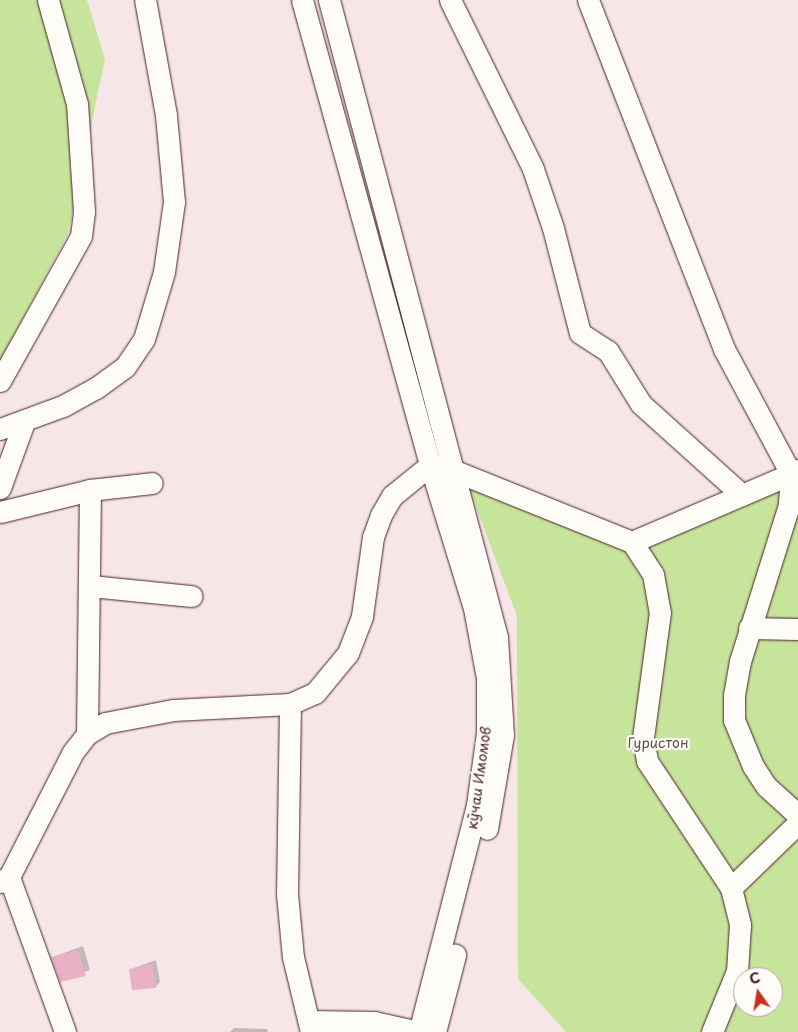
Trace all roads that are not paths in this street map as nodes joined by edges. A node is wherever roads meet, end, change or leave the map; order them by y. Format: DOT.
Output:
graph roads {
  1 [pos="48,0"];
  2 [pos="145,0"];
  3 [pos="302,0"];
  4 [pos="329,0"];
  5 [pos="450,0"];
  6 [pos="588,0"];
  7 [pos="0,381"];
  8 [pos="24,422"];
  9 [pos="0,429"];
  10 [pos="430,465"];
  11 [pos="450,469"];
  12 [pos="795,472"];
  13 [pos="152,483"];
  14 [pos="0,488"];
  15 [pos="90,490"];
  16 [pos="742,496"];
  17 [pos="0,512"];
  18 [pos="632,542"];
  19 [pos="91,586"];
  20 [pos="192,596"];
  21 [pos="749,628"];
  22 [pos="798,629"];
  23 [pos="290,704"];
  24 [pos="88,734"];
  25 [pos="798,815"];
  26 [pos="798,823"];
  27 [pos="4,879"];
  28 [pos="731,888"];
  29 [pos="310,1026"];
  30 [pos="65,1032"];
  31 [pos="419,1032"];
  32 [pos="435,1032"];
  33 [pos="712,1032"];
  1 -- 7 [label="street"];
  2 -- 8 [label="street"];
  3 -- 10 [label="street, кӯчаи Имомов"];
  4 -- 11 [label="street, кӯчаи Имомов"];
  5 -- 16 [label="street"];
  6 -- 12 [label="street"];
  8 -- 9 [label="street"];
  8 -- 14 [label="street"];
  10 -- 11 [label="street"];
  10 -- 23 [label="street"];
  10 -- 31 [label="street, кӯчаи Имомов"];
  11 -- 18 [label="street"];
  11 -- 32 [label="street, кӯчаи Имомов"];
  12 -- 16 [label="street"];
  12 -- 21 [label="street"];
  13 -- 15 [label="street"];
  15 -- 17 [label="street"];
  15 -- 19 [label="street"];
  16 -- 18 [label="street"];
  18 -- 28 [label="street"];
  19 -- 20 [label="street"];
  19 -- 24 [label="street"];
  21 -- 22 [label="street"];
  21 -- 25 [label="street"];
  23 -- 24 [label="street"];
  23 -- 29 [label="street"];
  24 -- 27 [label="street"];
  26 -- 28 [label="street"];
  27 -- 30 [label="street"];
  28 -- 33 [label="street"];
  29 -- 31 [label="street"];
}
